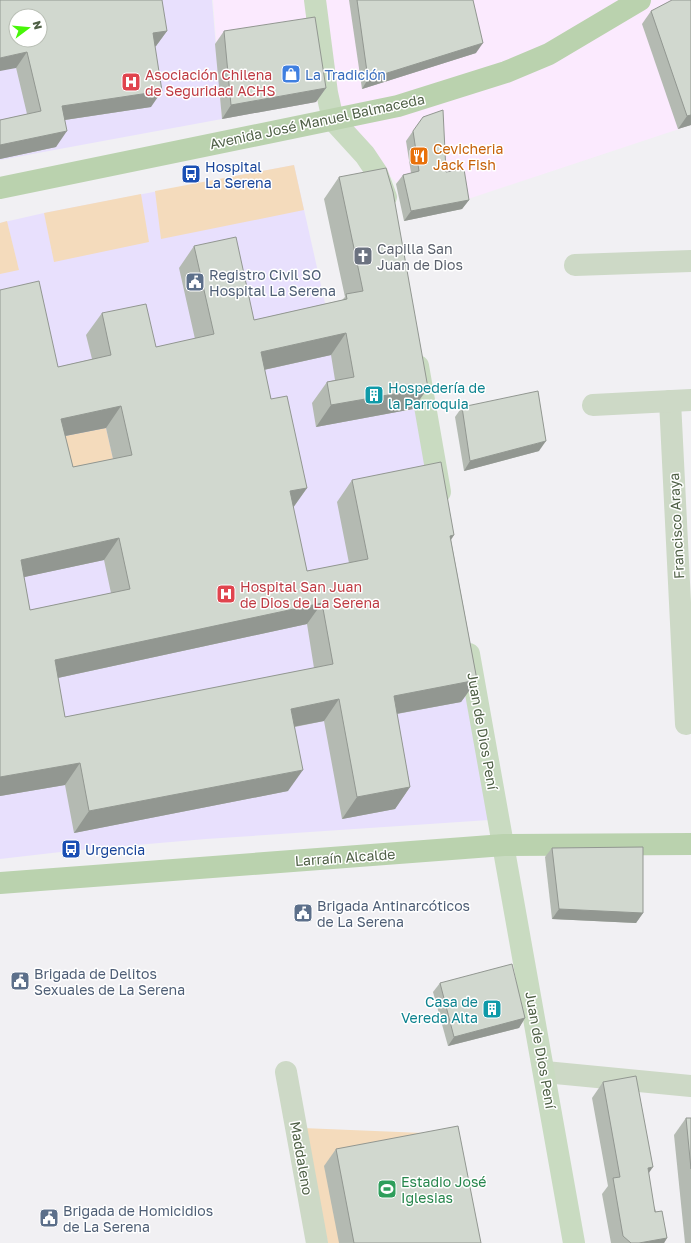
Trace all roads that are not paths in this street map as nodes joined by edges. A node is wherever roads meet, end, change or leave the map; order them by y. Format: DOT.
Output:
graph roads {
  1 [pos="315,0"];
  2 [pos="640,0"];
  3 [pos="333,120"];
  4 [pos="0,188"];
  5 [pos="391,219"];
  6 [pos="691,261"];
  7 [pos="575,265"];
  8 [pos="414,344"];
  9 [pos="680,400"];
  10 [pos="593,405"];
  11 [pos="443,508"];
  12 [pos="466,634"];
  13 [pos="686,724"];
  14 [pos="691,844"];
  15 [pos="504,845"];
  16 [pos="0,883"];
  17 [pos="286,1072"];
  18 [pos="545,1072"];
  19 [pos="691,1086"];
  20 [pos="317,1243"];
  21 [pos="574,1243"];
  1 -- 3 [label="main road"];
  2 -- 3 [label="main road, Avenida José Manuel Balmaceda"];
  3 -- 4 [label="main road, Avenida José Manuel Balmaceda"];
  3 -- 5 [label="main road"];
  6 -- 7 [label="street"];
  8 -- 11 [label="main road"];
  9 -- 10 [label="street"];
  9 -- 13 [label="street, Francisco Araya"];
  12 -- 15 [label="main road, Juan de Dios Pení"];
  14 -- 15 [label="main road, Larraín Alcalde"];
  15 -- 16 [label="main road, Larraín Alcalde"];
  15 -- 18 [label="main road, Juan de Dios Pení"];
  17 -- 20 [label="street, Maddaleno"];
  18 -- 19 [label="street"];
  18 -- 21 [label="main road, Juan de Dios Pení"];
}
